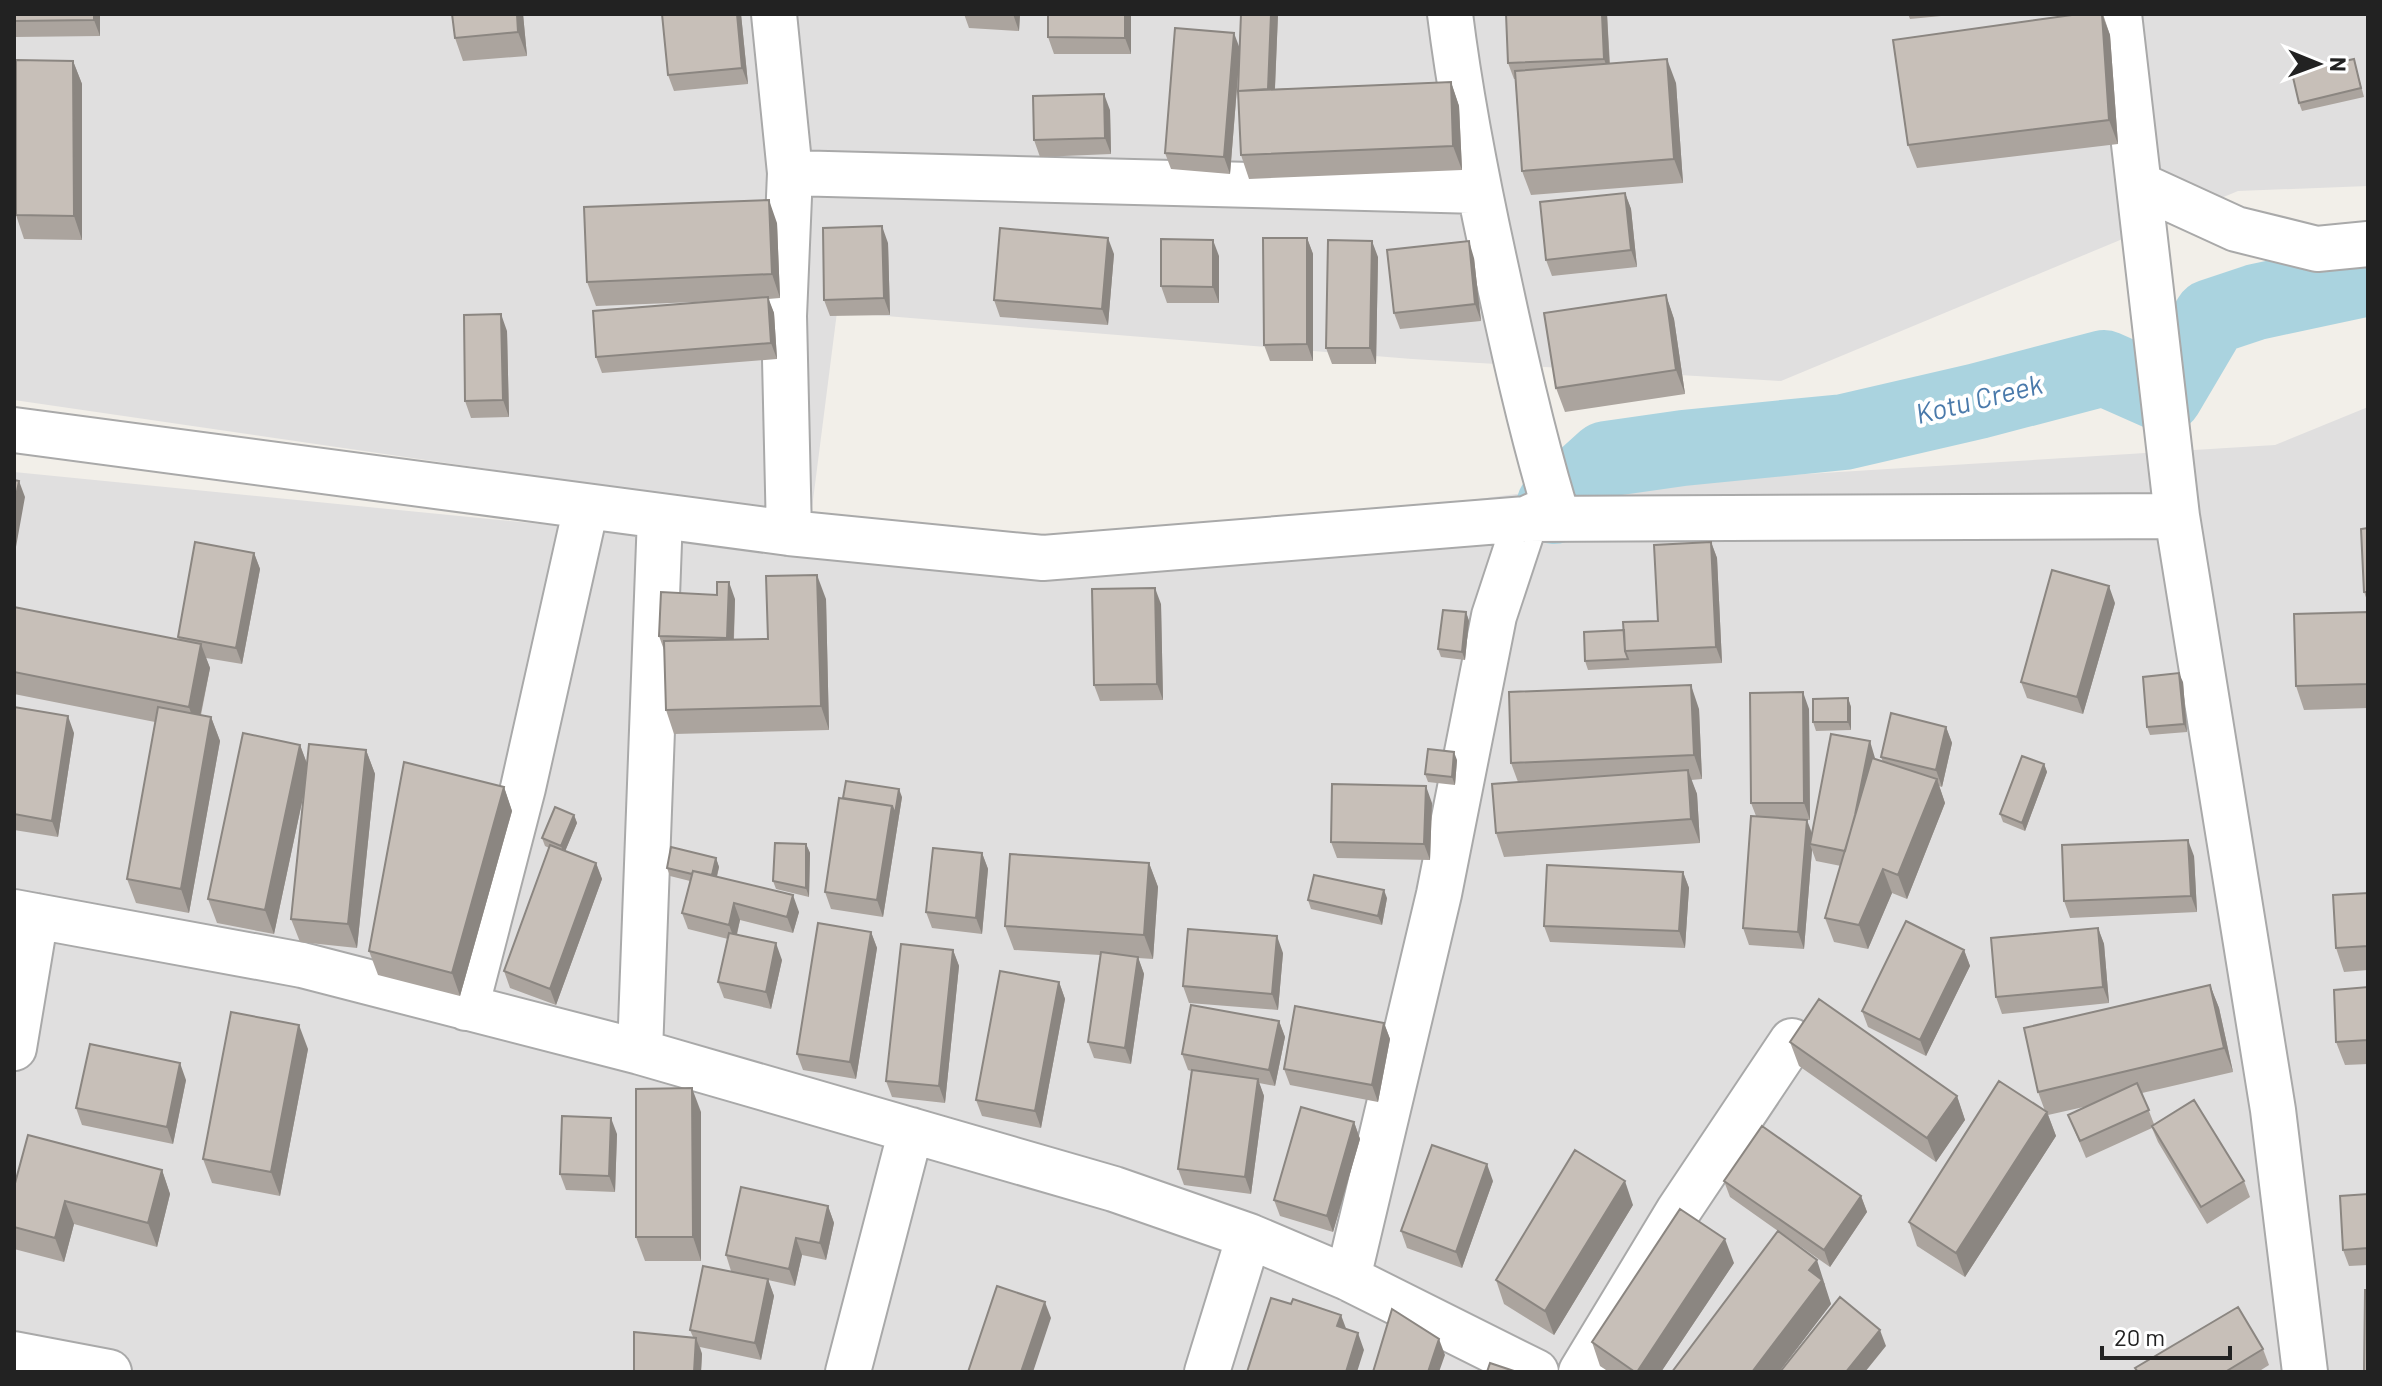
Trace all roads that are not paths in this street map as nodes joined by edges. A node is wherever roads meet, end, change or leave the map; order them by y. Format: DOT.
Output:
graph roads {
  1 [pos="774,14"];
  2 [pos="1450,14"];
  3 [pos="2119,14"];
  4 [pos="790,173"];
  5 [pos="2140,185"];
  6 [pos="1479,191"];
  7 [pos="2368,244"];
  8 [pos="14,430"];
  9 [pos="586,507"];
  10 [pos="660,516"];
  11 [pos="2177,516"];
  12 [pos="1526,519"];
  13 [pos="789,533"];
  14 [pos="25,914"];
  15 [pos="466,1008"];
  16 [pos="1792,1041"];
  17 [pos="14,1048"];
  18 [pos="640,1052"];
  19 [pos="911,1130"];
  20 [pos="1249,1236"];
  21 [pos="1348,1278"];
  22 [pos="14,1354"];
  23 [pos="109,1372"];
  24 [pos="848,1372"];
  25 [pos="1207,1372"];
  26 [pos="1536,1372"];
  27 [pos="1581,1372"];
  28 [pos="2305,1372"];
  1 -- 4 [label="street"];
  2 -- 6 [label="street"];
  3 -- 5 [label="street"];
  4 -- 6 [label="street"];
  4 -- 13 [label="street"];
  5 -- 7 [label="street"];
  5 -- 11 [label="street"];
  6 -- 12 [label="street"];
  8 -- 9 [label="street"];
  9 -- 10 [label="street"];
  9 -- 15 [label="street"];
  10 -- 13 [label="street"];
  10 -- 18 [label="street"];
  11 -- 12 [label="street"];
  11 -- 28 [label="street"];
  12 -- 13 [label="street"];
  12 -- 21 [label="street"];
  14 -- 15 [label="street"];
  14 -- 17 [label="street"];
  15 -- 18 [label="street"];
  16 -- 27 [label="street"];
  18 -- 19 [label="street"];
  19 -- 20 [label="street"];
  19 -- 24 [label="street"];
  20 -- 21 [label="street"];
  20 -- 25 [label="street"];
  21 -- 26 [label="street"];
  22 -- 23 [label="street"];
}
